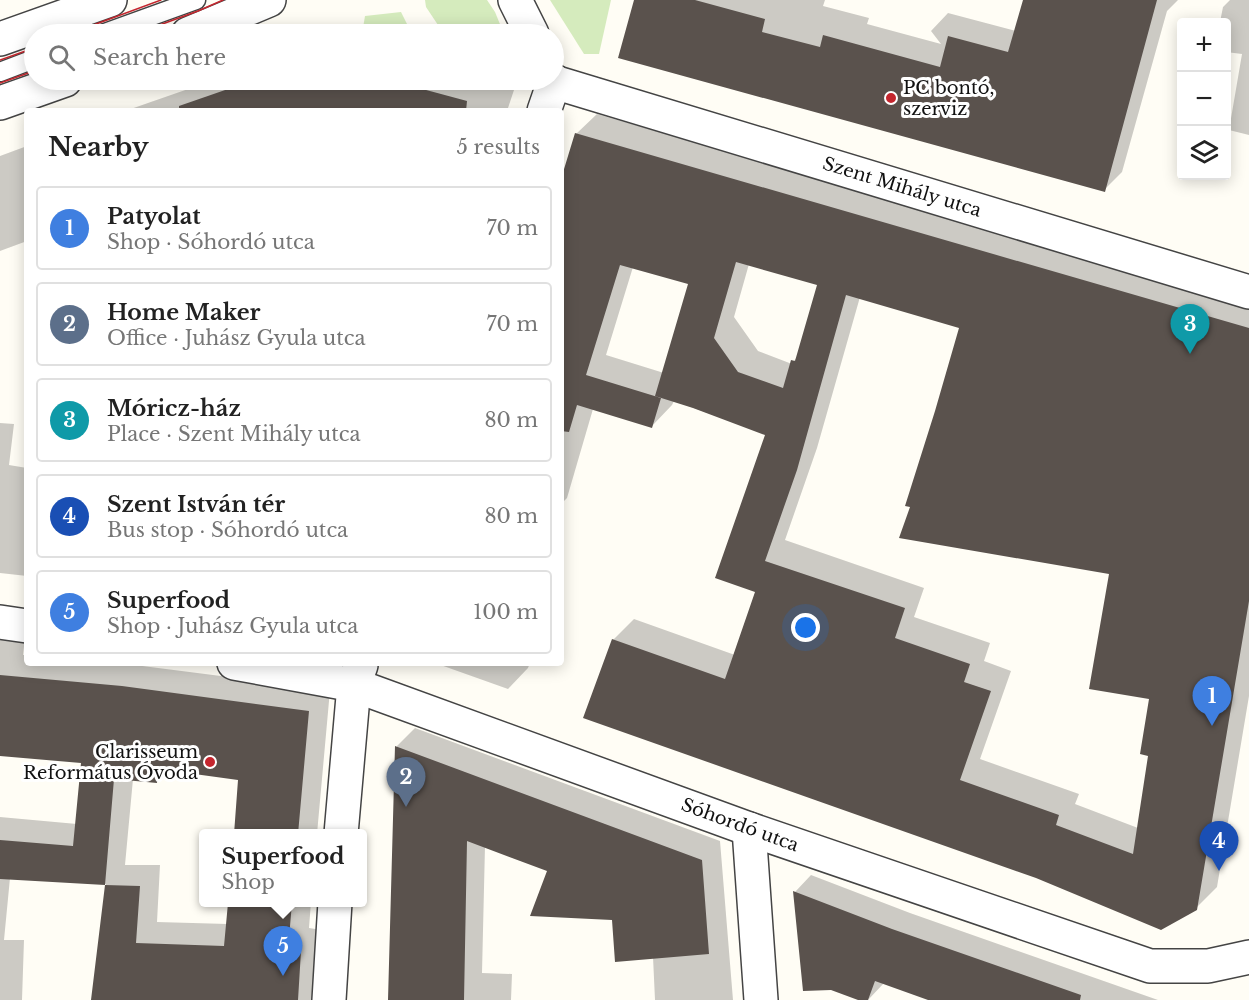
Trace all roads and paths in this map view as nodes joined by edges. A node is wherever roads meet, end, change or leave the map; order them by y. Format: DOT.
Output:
graph roads {
  1 [pos="110,0"];
  2 [pos="196,0"];
  3 [pos="269,0"];
  4 [pos="516,0"];
  5 [pos="42,24"];
  6 [pos="130,24"];
  7 [pos="212,24"];
  8 [pos="527,24"];
  9 [pos="24,30"];
  10 [pos="0,39"];
  11 [pos="24,63"];
  12 [pos="0,72"];
  13 [pos="37,90"];
  14 [pos="550,91"];
  15 [pos="0,103"];
  16 [pos="1249,292"];
  17 [pos="0,622"];
  18 [pos="24,626"];
  19 [pos="268,666"];
  20 [pos="358,674"];
  21 [pos="342,829"];
  22 [pos="749,829"];
  23 [pos="335,907"];
  24 [pos="1249,957"];
  25 [pos="329,1000"];
  26 [pos="761,1000"];
  1 -- 5 [label="street"];
  2 -- 6 [label="lane"];
  3 -- 7 [label="street"];
  4 -- 8 [label="street"];
  9 -- 10 [label="street"];
  11 -- 12 [label="lane"];
  13 -- 15 [label="street"];
  14 -- 16 [label="street, Szent Mihály utca"];
  17 -- 18 [label="street"];
  19 -- 20 [label="street, Sóhordó utca"];
  20 -- 21 [label="street"];
  20 -- 22 [label="street, Sóhordó utca"];
  22 -- 24 [label="street, Sóhordó utca"];
  22 -- 26 [label="street"];
  23 -- 25 [label="street"];
}
